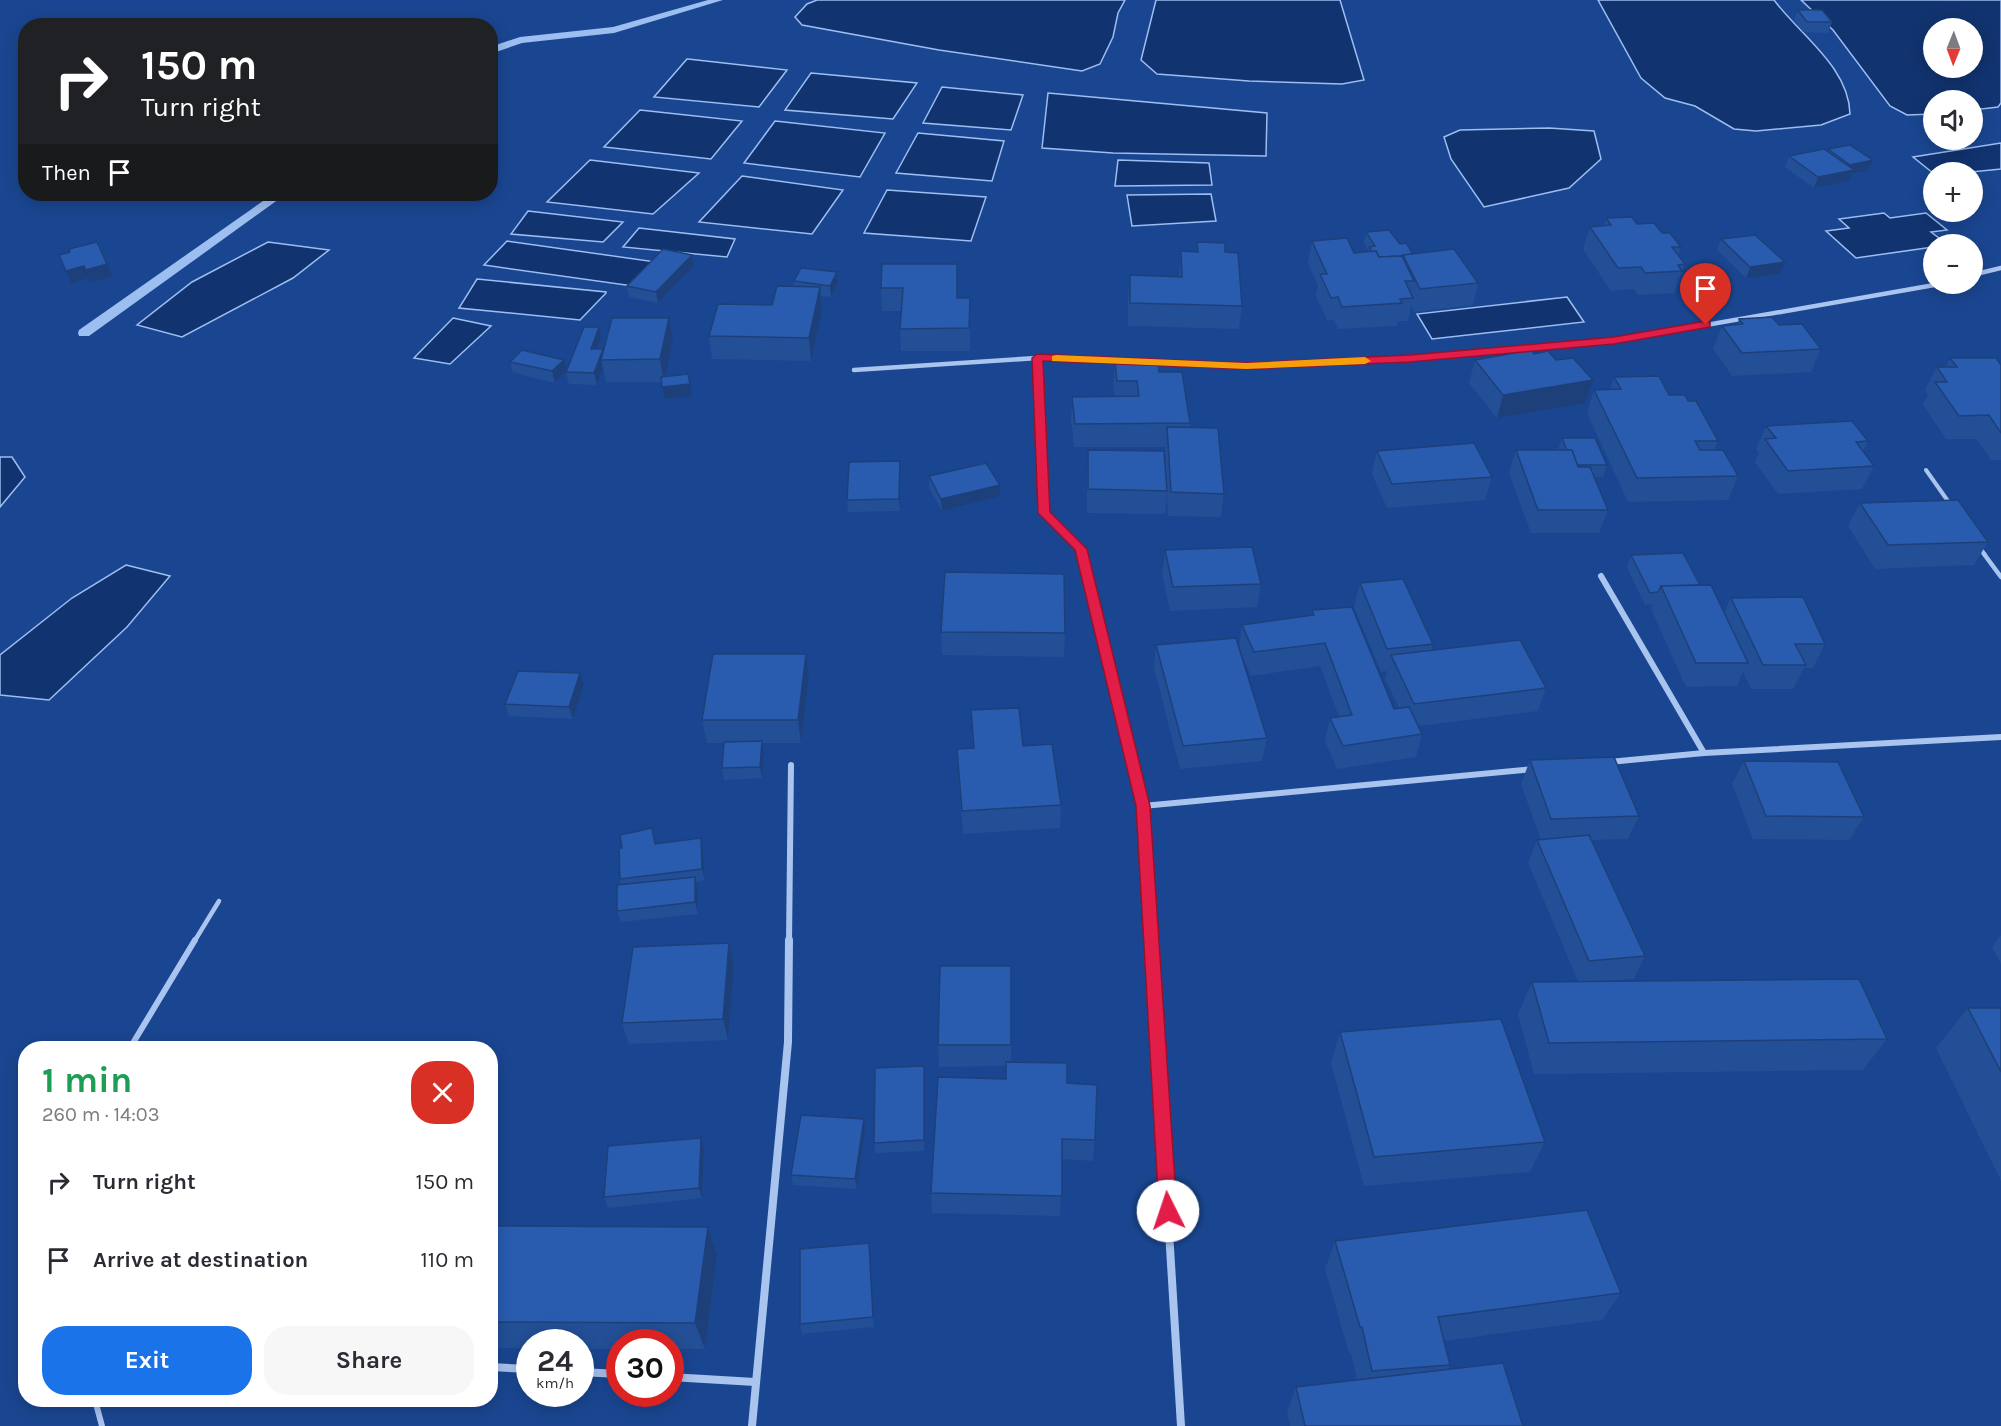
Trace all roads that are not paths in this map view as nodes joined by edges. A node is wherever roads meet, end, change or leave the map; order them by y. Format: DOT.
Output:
graph roads {
  1 [pos="2001,268"];
  2 [pos="1983,272"];
  3 [pos="1923,287"];
  4 [pos="1037,358"];
  5 [pos="854,370"];
  6 [pos="1926,470"];
  7 [pos="1954,509"];
  8 [pos="1974,538"];
  9 [pos="1601,576"];
  10 [pos="2001,577"];
  11 [pos="2001,737"];
  12 [pos="1704,753"];
  13 [pos="1597,763"];
  14 [pos="791,765"];
  15 [pos="1537,769"];
  16 [pos="1143,806"];
  17 [pos="219,901"];
  18 [pos="134,1041"];
  19 [pos="498,1367"];
  20 [pos="516,1368"];
  21 [pos="684,1378"];
  22 [pos="754,1382"];
  23 [pos="97,1407"];
  24 [pos="102,1426"];
  25 [pos="752,1426"];
  26 [pos="1182,1426"];
  1 -- 2 [label="street"];
  3 -- 4 [label="street"];
  4 -- 5 [label="street"];
  4 -- 16 [label="street"];
  6 -- 7 [label="lane"];
  8 -- 10 [label="lane"];
  9 -- 12 [label="street"];
  11 -- 12 [label="street"];
  12 -- 13 [label="street"];
  14 -- 22 [label="street"];
  15 -- 16 [label="street"];
  16 -- 26 [label="street"];
  17 -- 18 [label="lane"];
  19 -- 20 [label="street"];
  21 -- 22 [label="street"];
  22 -- 25 [label="street"];
  23 -- 24 [label="lane"];
}
